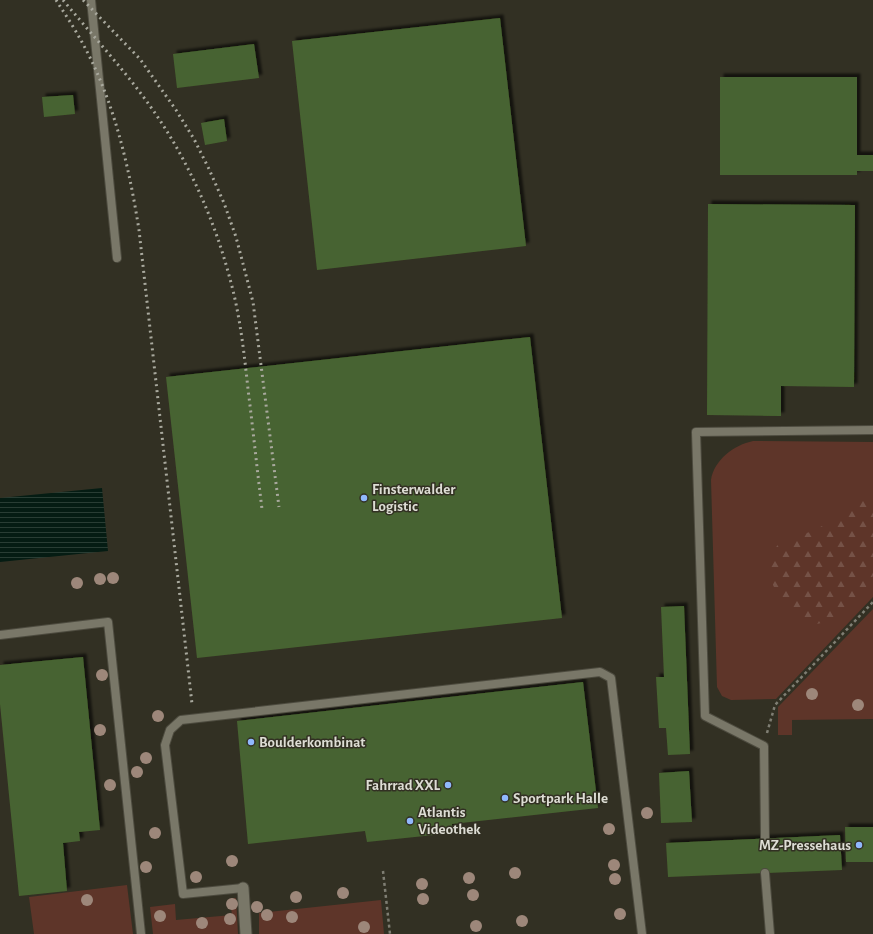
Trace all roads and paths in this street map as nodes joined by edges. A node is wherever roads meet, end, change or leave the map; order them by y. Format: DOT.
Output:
graph roads {
  1 [pos="91,0"];
  2 [pos="117,258"];
  3 [pos="873,430"];
  4 [pos="873,602"];
  5 [pos="0,635"];
  6 [pos="764,746"];
  7 [pos="765,838"];
  8 [pos="383,871"];
  9 [pos="766,873"];
  10 [pos="243,888"];
  11 [pos="141,934"];
  12 [pos="246,934"];
  13 [pos="390,934"];
  14 [pos="642,934"];
  15 [pos="770,934"];
  1 -- 2 [label="lane"];
  3 -- 6 [label="lane"];
  4 -- 6 [label="path"];
  5 -- 11 [label="lane"];
  6 -- 7 [label="lane"];
  8 -- 13 [label="path"];
  9 -- 15 [label="lane"];
  10 -- 12 [label="street"];
  10 -- 14 [label="lane"];
}
